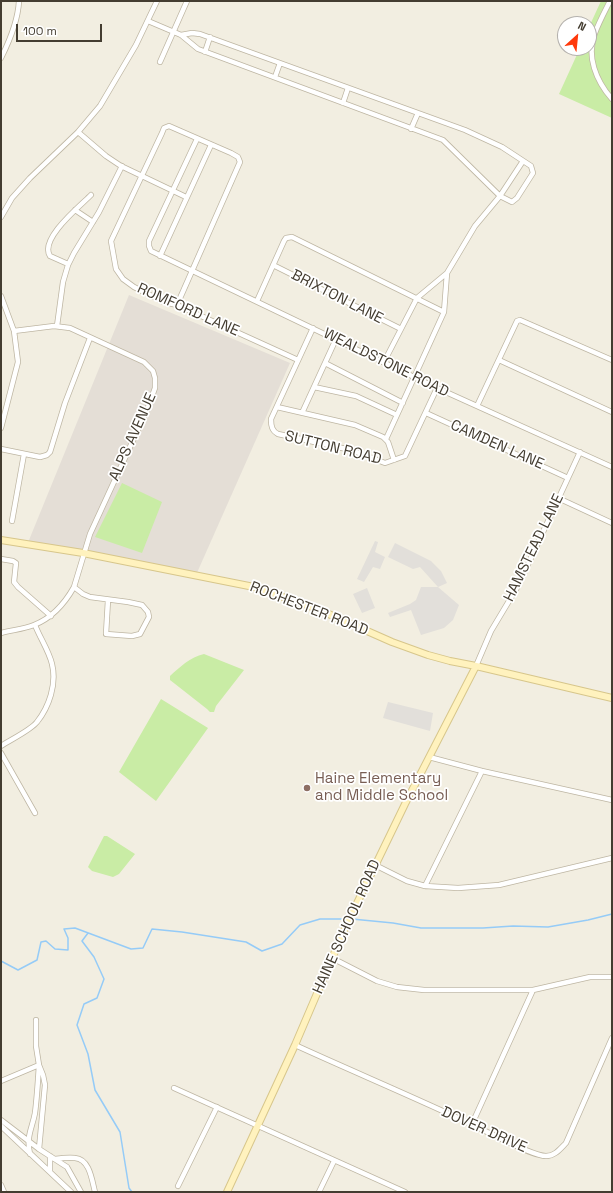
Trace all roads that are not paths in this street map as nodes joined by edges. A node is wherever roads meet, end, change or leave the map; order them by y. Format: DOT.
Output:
graph roads {
  1 [pos="19,1"];
  2 [pos="157,1"];
  3 [pos="188,1"];
  4 [pos="610,1"];
  5 [pos="148,21"];
  6 [pos="174,32"];
  7 [pos="182,35"];
  8 [pos="210,37"];
  9 [pos="206,52"];
  10 [pos="1,58"];
  11 [pos="160,62"];
  12 [pos="280,63"];
  13 [pos="274,77"];
  14 [pos="348,88"];
  15 [pos="612,99"];
  16 [pos="343,103"];
  17 [pos="418,113"];
  18 [pos="411,128"];
  19 [pos="78,132"];
  20 [pos="197,139"];
  21 [pos="211,145"];
  22 [pos="523,161"];
  23 [pos="122,166"];
  24 [pos="142,175"];
  25 [pos="173,190"];
  26 [pos="91,195"];
  27 [pos="500,196"];
  28 [pos="186,197"];
  29 [pos="75,210"];
  30 [pos="1,217"];
  31 [pos="93,222"];
  32 [pos="160,256"];
  33 [pos="68,264"];
  34 [pos="273,265"];
  35 [pos="193,271"];
  36 [pos="447,274"];
  37 [pos="1,298"];
  38 [pos="416,298"];
  39 [pos="257,301"];
  40 [pos="177,305"];
  41 [pos="444,312"];
  42 [pos="57,326"];
  43 [pos="313,328"];
  44 [pos="401,329"];
  45 [pos="14,331"];
  46 [pos="90,338"];
  47 [pos="336,339"];
  48 [pos="298,360"];
  49 [pos="499,360"];
  50 [pos="612,360"];
  51 [pos="384,362"];
  52 [pos="324,363"];
  53 [pos="414,377"];
  54 [pos="314,387"];
  55 [pos="437,388"];
  56 [pos="402,402"];
  57 [pos="477,406"];
  58 [pos="277,407"];
  59 [pos="612,412"];
  60 [pos="302,413"];
  61 [pos="426,413"];
  62 [pos="397,415"];
  63 [pos="1,428"];
  64 [pos="386,439"];
  65 [pos="1,449"];
  66 [pos="580,452"];
  67 [pos="24,454"];
  68 [pos="394,460"];
  69 [pos="612,467"];
  70 [pos="568,478"];
  71 [pos="558,498"];
  72 [pos="12,521"];
  73 [pos="612,523"];
  74 [pos="1,540"];
  75 [pos="83,553"];
  76 [pos="1,559"];
  77 [pos="74,587"];
  78 [pos="108,600"];
  79 [pos="51,616"];
  80 [pos="35,625"];
  81 [pos="1,633"];
  82 [pos="476,666"];
  83 [pos="612,698"];
  84 [pos="1,746"];
  85 [pos="1,753"];
  86 [pos="428,757"];
  87 [pos="482,771"];
  88 [pos="612,800"];
  89 [pos="35,813"];
  90 [pos="612,858"];
  91 [pos="375,865"];
  92 [pos="425,886"];
  93 [pos="332,958"];
  94 [pos="612,977"];
  95 [pos="533,990"];
  96 [pos="36,1020"];
  97 [pos="612,1038"];
  98 [pos="295,1045"];
  99 [pos="38,1065"];
  100 [pos="1,1081"];
  101 [pos="174,1088"];
  102 [pos="217,1107"];
  103 [pos="1,1120"];
  104 [pos="472,1124"];
  105 [pos="1,1126"];
  106 [pos="258,1126"];
  107 [pos="28,1140"];
  108 [pos="39,1148"];
  109 [pos="30,1154"];
  110 [pos="50,1156"];
  111 [pos="55,1159"];
  112 [pos="334,1161"];
  113 [pos="50,1171"];
  114 [pos="1,1185"];
  115 [pos="178,1186"];
  116 [pos="4,1192"];
  117 [pos="71,1192"];
  118 [pos="81,1192"];
  119 [pos="96,1192"];
  120 [pos="228,1192"];
  121 [pos="319,1192"];
  122 [pos="405,1192"];
  1 -- 10 [label="street"];
  2 -- 5 [label="street"];
  3 -- 6 [label="street"];
  4 -- 15 [label="street"];
  5 -- 6 [label="street"];
  5 -- 19 [label="street"];
  6 -- 7 [label="street"];
  6 -- 11 [label="street"];
  7 -- 8 [label="street"];
  7 -- 9 [label="street"];
  8 -- 9 [label="street"];
  8 -- 12 [label="street"];
  9 -- 13 [label="street"];
  12 -- 13 [label="street"];
  12 -- 14 [label="street"];
  13 -- 16 [label="street"];
  14 -- 16 [label="street"];
  14 -- 17 [label="street"];
  16 -- 18 [label="street"];
  17 -- 18 [label="street"];
  17 -- 22 [label="street"];
  18 -- 27 [label="street"];
  19 -- 23 [label="street"];
  19 -- 30 [label="street"];
  20 -- 21 [label="street, ROMFORD LANE"];
  20 -- 24 [label="street, ROMFORD LANE"];
  20 -- 25 [label="street, WEALDSTONE ROAD"];
  21 -- 28 [label="street"];
  21 -- 35 [label="street, ROMFORD LANE"];
  22 -- 27 [label="street"];
  22 -- 27 [label="street"];
  23 -- 24 [label="street"];
  23 -- 31 [label="street"];
  24 -- 25 [label="street"];
  24 -- 40 [label="street, ROMFORD LANE"];
  25 -- 28 [label="street"];
  25 -- 32 [label="street, WEALDSTONE ROAD"];
  26 -- 29 [label="street"];
  27 -- 36 [label="street"];
  28 -- 32 [label="street"];
  29 -- 31 [label="street"];
  29 -- 33 [label="street"];
  31 -- 33 [label="street"];
  32 -- 35 [label="street, WEALDSTONE ROAD"];
  33 -- 42 [label="street"];
  34 -- 38 [label="street"];
  34 -- 39 [label="street"];
  34 -- 44 [label="street, BRIXTON LANE"];
  35 -- 39 [label="street, WEALDSTONE ROAD"];
  35 -- 40 [label="street, ROMFORD LANE"];
  36 -- 38 [label="street"];
  36 -- 41 [label="street"];
  37 -- 45 [label="street"];
  38 -- 41 [label="street"];
  38 -- 44 [label="street"];
  39 -- 43 [label="street, WEALDSTONE ROAD"];
  40 -- 48 [label="street, ROMFORD LANE"];
  41 -- 53 [label="street"];
  42 -- 45 [label="street, ALPS AVENUE"];
  42 -- 46 [label="street, ALPS AVENUE"];
  43 -- 47 [label="street, WEALDSTONE ROAD"];
  43 -- 48 [label="street, SUTTON ROAD"];
  44 -- 51 [label="street"];
  45 -- 63 [label="street"];
  46 -- 67 [label="street"];
  46 -- 75 [label="street, ALPS AVENUE"];
  47 -- 51 [label="street, WEALDSTONE ROAD"];
  47 -- 52 [label="street"];
  48 -- 58 [label="street, SUTTON ROAD"];
  49 -- 50 [label="street"];
  49 -- 57 [label="street"];
  49 -- 59 [label="street"];
  51 -- 53 [label="street, WEALDSTONE ROAD"];
  52 -- 54 [label="street"];
  52 -- 56 [label="street"];
  53 -- 55 [label="street, WEALDSTONE ROAD"];
  53 -- 56 [label="street"];
  54 -- 60 [label="street"];
  54 -- 62 [label="street"];
  55 -- 57 [label="street, WEALDSTONE ROAD"];
  55 -- 61 [label="street, SUTTON ROAD"];
  56 -- 62 [label="street"];
  57 -- 66 [label="street, WEALDSTONE ROAD"];
  58 -- 60 [label="street"];
  58 -- 68 [label="street, SUTTON ROAD"];
  60 -- 64 [label="street"];
  61 -- 68 [label="street, SUTTON ROAD"];
  61 -- 70 [label="street, CAMDEN LANE"];
  62 -- 64 [label="street"];
  64 -- 68 [label="street"];
  65 -- 67 [label="street"];
  66 -- 69 [label="street, WEALDSTONE ROAD"];
  66 -- 70 [label="street, HAMSTEAD LANE"];
  67 -- 72 [label="street"];
  70 -- 71 [label="street, HAMSTEAD LANE"];
  71 -- 73 [label="street"];
  71 -- 82 [label="street, HAMSTEAD LANE"];
  74 -- 75 [label="street, ROCHESTER ROAD"];
  75 -- 77 [label="street, ALPS AVENUE"];
  75 -- 82 [label="street, ROCHESTER ROAD"];
  76 -- 79 [label="street"];
  77 -- 78 [label="street"];
  77 -- 79 [label="street"];
  78 -- 78 [label="street"];
  79 -- 80 [label="street"];
  80 -- 81 [label="street"];
  80 -- 84 [label="street"];
  82 -- 83 [label="street, ROCHESTER ROAD"];
  82 -- 86 [label="street, HAINE SCHOOL ROAD"];
  85 -- 89 [label="street"];
  86 -- 87 [label="street"];
  86 -- 91 [label="street, HAINE SCHOOL ROAD"];
  87 -- 88 [label="street"];
  87 -- 92 [label="street"];
  90 -- 92 [label="street"];
  91 -- 92 [label="street"];
  91 -- 93 [label="street, HAINE SCHOOL ROAD"];
  93 -- 95 [label="street"];
  93 -- 98 [label="street, HAINE SCHOOL ROAD"];
  94 -- 95 [label="street"];
  95 -- 104 [label="street"];
  96 -- 99 [label="street"];
  97 -- 104 [label="street, DOVER DRIVE"];
  98 -- 104 [label="street, DOVER DRIVE"];
  98 -- 106 [label="street, HAINE SCHOOL ROAD"];
  99 -- 100 [label="street"];
  99 -- 107 [label="street"];
  99 -- 108 [label="street"];
  101 -- 102 [label="street"];
  102 -- 106 [label="street"];
  102 -- 115 [label="street"];
  103 -- 107 [label="street"];
  105 -- 109 [label="street"];
  106 -- 112 [label="street"];
  106 -- 120 [label="street, HAINE SCHOOL ROAD"];
  107 -- 108 [label="street"];
  107 -- 109 [label="street"];
  108 -- 110 [label="street"];
  109 -- 113 [label="street"];
  110 -- 111 [label="street"];
  110 -- 113 [label="street"];
  111 -- 118 [label="street"];
  111 -- 119 [label="street"];
  112 -- 121 [label="street"];
  112 -- 122 [label="street"];
  113 -- 117 [label="street"];
  114 -- 116 [label="street"];
}
